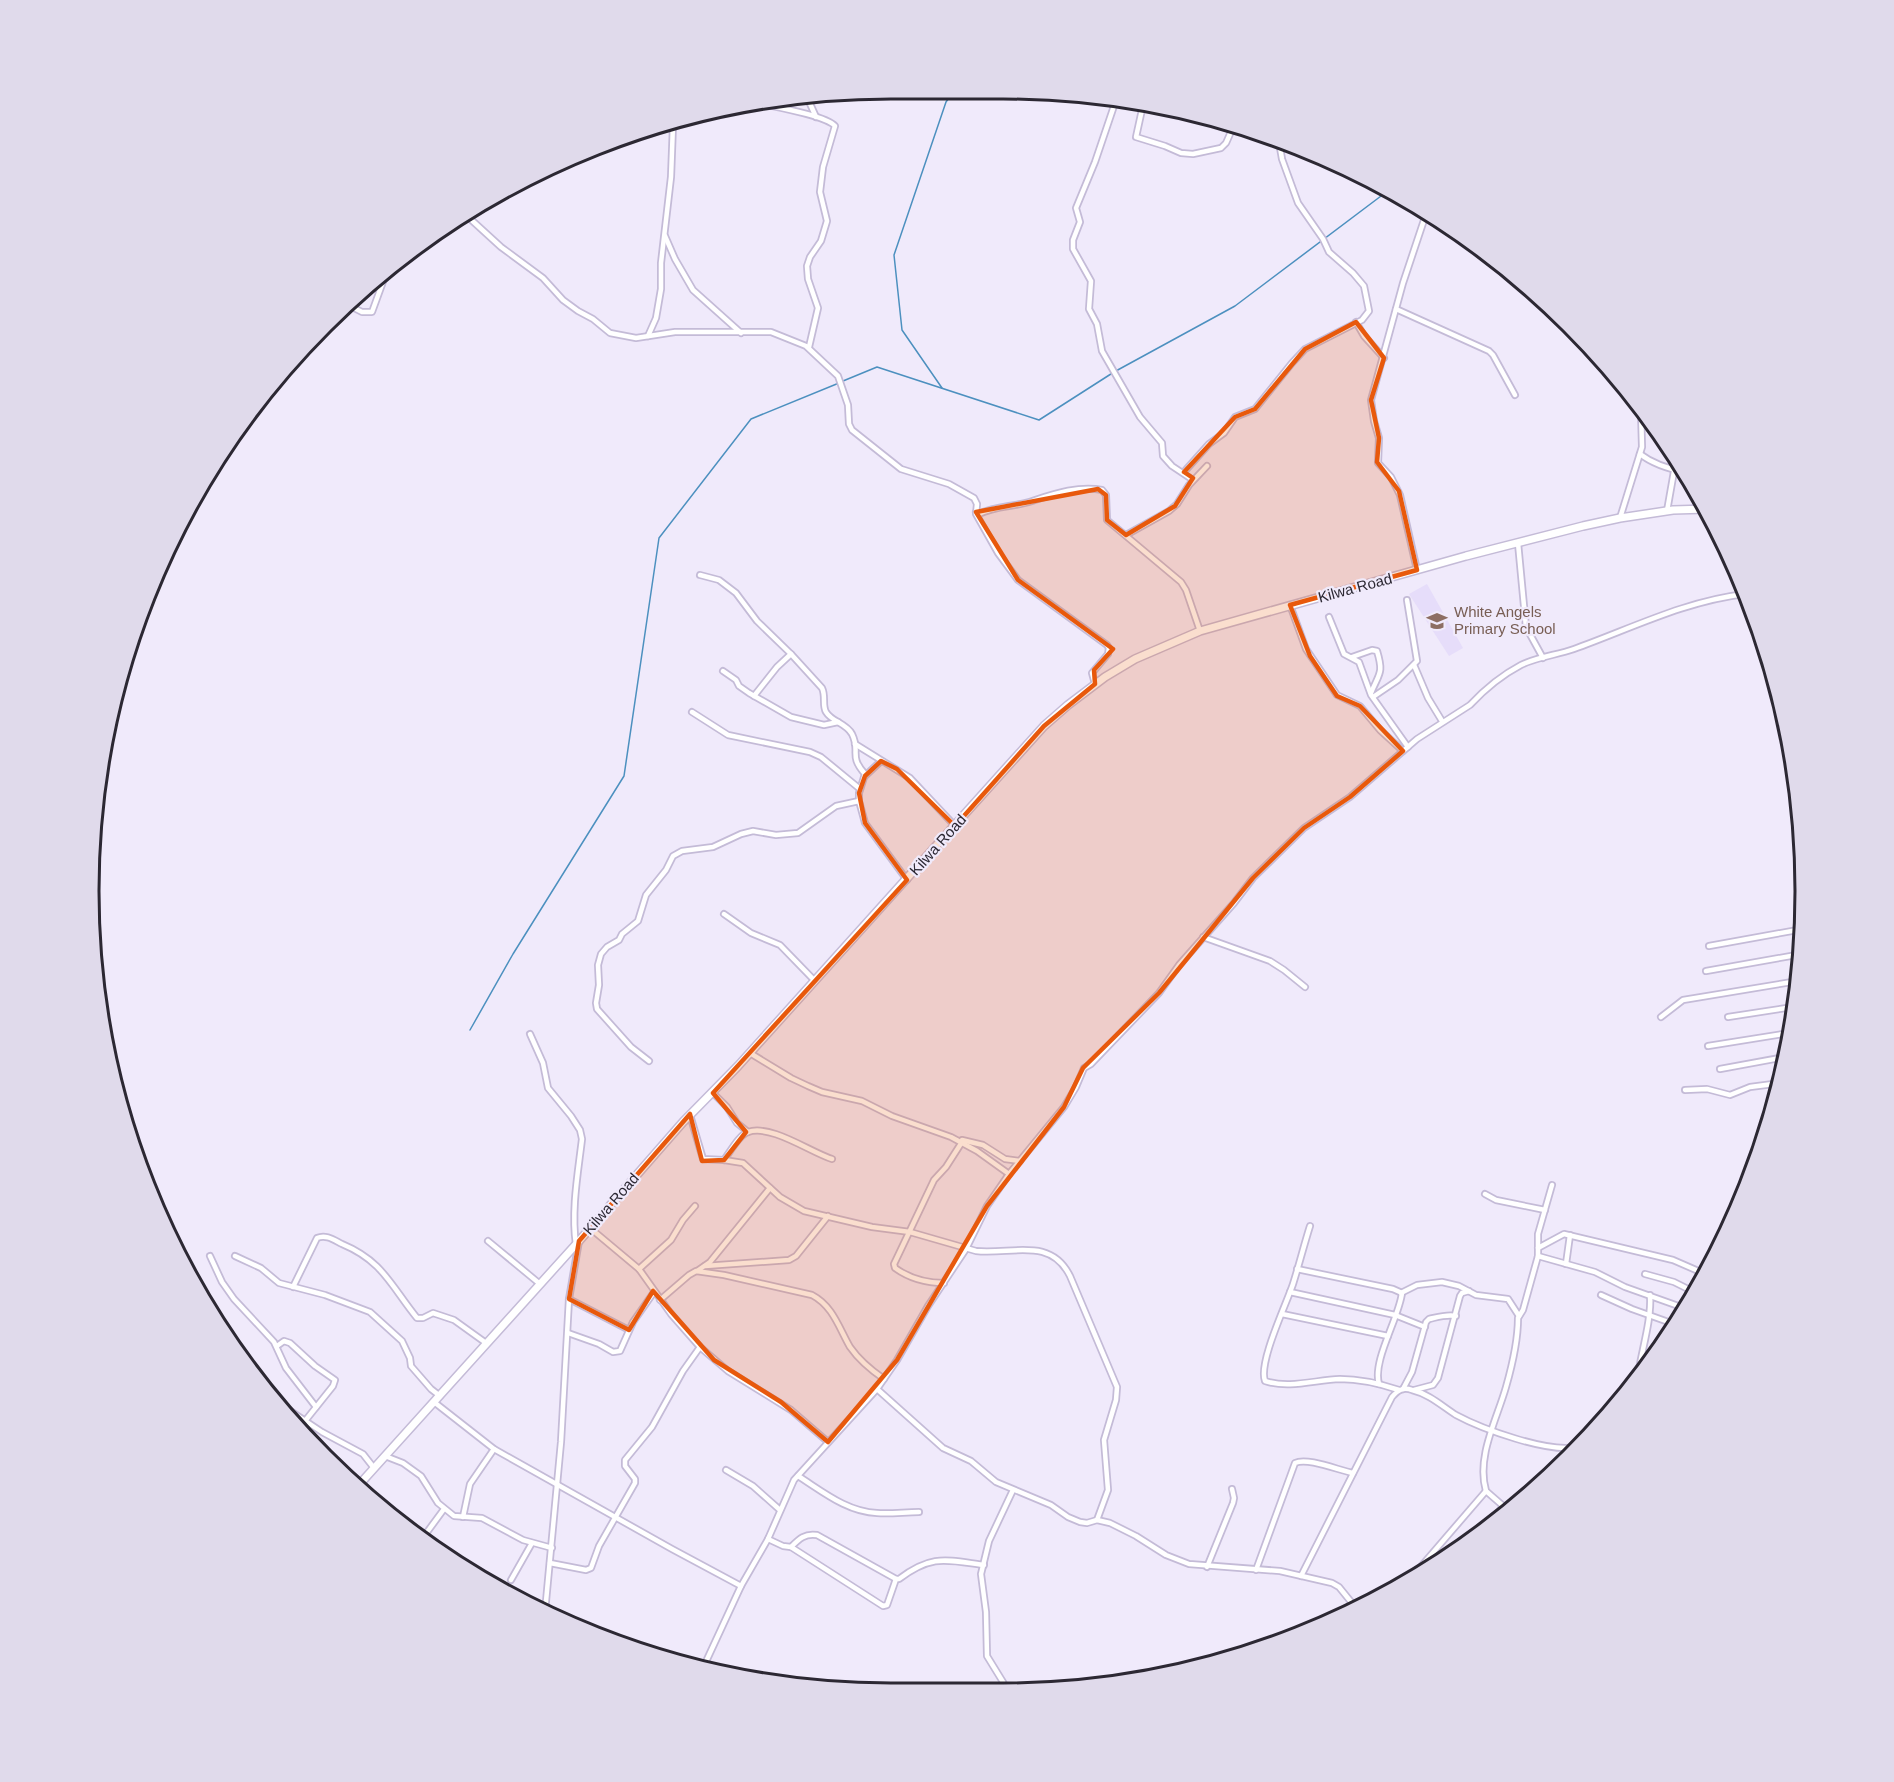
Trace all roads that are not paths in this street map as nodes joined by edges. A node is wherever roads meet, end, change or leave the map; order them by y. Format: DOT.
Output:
graph roads {
  1 [pos="810,104"];
  2 [pos="1114,107"];
  3 [pos="777,108"];
  4 [pos="1142,112"];
  5 [pos="816,117"];
  6 [pos="673,130"];
  7 [pos="1231,133"];
  8 [pos="1280,149"];
  9 [pos="471,220"];
  10 [pos="1424,220"];
  11 [pos="665,235"];
  12 [pos="382,286"];
  13 [pos="356,308"];
  14 [pos="1396,309"];
  15 [pos="1356,322"];
  16 [pos="741,333"];
  17 [pos="648,336"];
  18 [pos="809,347"];
  19 [pos="1384,358"];
  20 [pos="1515,395"];
  21 [pos="1642,424"];
  22 [pos="1640,454"];
  23 [pos="1207,466"];
  24 [pos="1673,469"];
  25 [pos="1184,472"];
  26 [pos="1675,472"];
  27 [pos="1193,480"];
  28 [pos="1697,510"];
  29 [pos="1667,511"];
  30 [pos="976,512"];
  31 [pos="1620,518"];
  32 [pos="1126,535"];
  33 [pos="1518,543"];
  34 [pos="1417,570"];
  35 [pos="700,575"];
  36 [pos="1738,595"];
  37 [pos="1407,600"];
  38 [pos="1290,605"];
  39 [pos="1329,617"];
  40 [pos="1200,631"];
  41 [pos="791,654"];
  42 [pos="1350,657"];
  43 [pos="1544,658"];
  44 [pos="1414,665"];
  45 [pos="723,670"];
  46 [pos="1095,684"];
  47 [pos="1372,695"];
  48 [pos="754,696"];
  49 [pos="692,712"];
  50 [pos="1442,721"];
  51 [pos="838,722"];
  52 [pos="855,744"];
  53 [pos="1408,747"];
  54 [pos="1403,751"];
  55 [pos="881,761"];
  56 [pos="865,776"];
  57 [pos="860,789"];
  58 [pos="859,801"];
  59 [pos="955,826"];
  60 [pos="907,880"];
  61 [pos="724,914"];
  62 [pos="1793,931"];
  63 [pos="1203,937"];
  64 [pos="1709,946"];
  65 [pos="1792,956"];
  66 [pos="1706,970"];
  67 [pos="814,980"];
  68 [pos="1789,982"];
  69 [pos="1305,987"];
  70 [pos="1786,1008"];
  71 [pos="1661,1017"];
  72 [pos="1728,1017"];
  73 [pos="530,1034"];
  74 [pos="1782,1034"];
  75 [pos="1708,1046"];
  76 [pos="750,1053"];
  77 [pos="1777,1058"];
  78 [pos="649,1061"];
  79 [pos="1720,1069"];
  80 [pos="1771,1084"];
  81 [pos="1685,1090"];
  82 [pos="713,1093"];
  83 [pos="690,1114"];
  84 [pos="938,1131"];
  85 [pos="748,1132"];
  86 [pos="962,1142"];
  87 [pos="724,1160"];
  88 [pos="832,1160"];
  89 [pos="1020,1161"];
  90 [pos="1009,1174"];
  91 [pos="1552,1185"];
  92 [pos="770,1188"];
  93 [pos="1485,1194"];
  94 [pos="695,1206"];
  95 [pos="1545,1210"];
  96 [pos="828,1216"];
  97 [pos="1310,1226"];
  98 [pos="590,1228"];
  99 [pos="910,1232"];
  100 [pos="1570,1235"];
  101 [pos="488,1241"];
  102 [pos="578,1243"];
  103 [pos="966,1249"];
  104 [pos="1538,1249"];
  105 [pos="210,1256"];
  106 [pos="235,1256"];
  107 [pos="1538,1256"];
  108 [pos="1566,1264"];
  109 [pos="705,1266"];
  110 [pos="639,1269"];
  111 [pos="1297,1269"];
  112 [pos="696,1271"];
  113 [pos="1697,1271"];
  114 [pos="1645,1274"];
  115 [pos="944,1283"];
  116 [pos="540,1284"];
  117 [pos="293,1287"];
  118 [pos="1688,1289"];
  119 [pos="1470,1291"];
  120 [pos="654,1292"];
  121 [pos="1290,1292"];
  122 [pos="1401,1293"];
  123 [pos="1601,1295"];
  124 [pos="1650,1295"];
  125 [pos="569,1299"];
  126 [pos="660,1300"];
  127 [pos="1678,1306"];
  128 [pos="1282,1314"];
  129 [pos="1649,1314"];
  130 [pos="1395,1315"];
  131 [pos="1456,1316"];
  132 [pos="1519,1316"];
  133 [pos="1668,1322"];
  134 [pos="1425,1327"];
  135 [pos="629,1330"];
  136 [pos="568,1333"];
  137 [pos="1388,1336"];
  138 [pos="486,1343"];
  139 [pos="277,1346"];
  140 [pos="700,1347"];
  141 [pos="1640,1361"];
  142 [pos="884,1379"];
  143 [pos="1379,1384"];
  144 [pos="877,1389"];
  145 [pos="1401,1389"];
  146 [pos="1413,1390"];
  147 [pos="440,1396"];
  148 [pos="434,1402"];
  149 [pos="316,1407"];
  150 [pos="301,1418"];
  151 [pos="305,1421"];
  152 [pos="1491,1432"];
  153 [pos="828,1442"];
  154 [pos="1567,1447"];
  155 [pos="494,1449"];
  156 [pos="385,1456"];
  157 [pos="374,1468"];
  158 [pos="726,1470"];
  159 [pos="1353,1473"];
  160 [pos="798,1476"];
  161 [pos="363,1480"];
  162 [pos="557,1484"];
  163 [pos="1232,1489"];
  164 [pos="1013,1490"];
  165 [pos="1486,1491"];
  166 [pos="1502,1505"];
  167 [pos="444,1509"];
  168 [pos="780,1510"];
  169 [pos="919,1512"];
  170 [pos="463,1517"];
  171 [pos="616,1517"];
  172 [pos="1097,1520"];
  173 [pos="427,1532"];
  174 [pos="768,1539"];
  175 [pos="532,1543"];
  176 [pos="791,1547"];
  177 [pos="552,1548"];
  178 [pos="1428,1559"];
  179 [pos="550,1563"];
  180 [pos="984,1565"];
  181 [pos="1207,1567"];
  182 [pos="1256,1570"];
  183 [pos="1301,1576"];
  184 [pos="896,1579"];
  185 [pos="512,1580"];
  186 [pos="741,1586"];
  187 [pos="1351,1602"];
  188 [pos="546,1603"];
  189 [pos="706,1661"];
  190 [pos="1002,1683"];
  1 -- 5 [label="street"];
  2 -- 25 [label="street"];
  3 -- 5 [label="street"];
  4 -- 7 [label="street"];
  5 -- 18 [label="street"];
  6 -- 11 [label="street"];
  8 -- 15 [label="street"];
  9 -- 17 [label="street"];
  10 -- 14 [label="street"];
  11 -- 16 [label="street"];
  11 -- 17 [label="street"];
  12 -- 13 [label="street"];
  14 -- 19 [label="street"];
  14 -- 20 [label="street"];
  15 -- 19 [label="street"];
  15 -- 25 [label="street"];
  16 -- 17 [label="street"];
  16 -- 18 [label="street"];
  18 -- 30 [label="street"];
  19 -- 34 [label="street"];
  21 -- 22 [label="street"];
  22 -- 24 [label="street"];
  22 -- 31 [label="street"];
  23 -- 27 [label="street"];
  25 -- 27 [label="street"];
  26 -- 29 [label="street"];
  27 -- 32 [label="street"];
  28 -- 29 [label="highway, Kilwa Road"];
  29 -- 31 [label="highway, Kilwa Road"];
  30 -- 32 [label="street"];
  30 -- 46 [label="street"];
  31 -- 33 [label="highway, Kilwa Road"];
  32 -- 40 [label="street"];
  33 -- 34 [label="highway, Kilwa Road"];
  33 -- 43 [label="street"];
  34 -- 38 [label="highway, Kilwa Road"];
  35 -- 41 [label="street"];
  36 -- 43 [label="street"];
  37 -- 44 [label="street"];
  38 -- 40 [label="highway, Kilwa Road"];
  38 -- 54 [label="street"];
  39 -- 42 [label="street"];
  40 -- 46 [label="highway, Kilwa Road"];
  41 -- 48 [label="street"];
  41 -- 51 [label="street"];
  42 -- 47 [label="street"];
  42 -- 47 [label="street"];
  43 -- 50 [label="street"];
  44 -- 47 [label="street"];
  44 -- 50 [label="street"];
  45 -- 48 [label="street"];
  46 -- 59 [label="highway, Kilwa Road"];
  47 -- 53 [label="street"];
  48 -- 51 [label="street"];
  49 -- 57 [label="street"];
  50 -- 53 [label="street"];
  51 -- 52 [label="street"];
  52 -- 55 [label="street"];
  52 -- 56 [label="street"];
  53 -- 54 [label="street"];
  54 -- 63 [label="street"];
  55 -- 56 [label="street"];
  55 -- 59 [label="street"];
  56 -- 57 [label="street"];
  57 -- 58 [label="street"];
  58 -- 60 [label="street"];
  58 -- 78 [label="street"];
  59 -- 60 [label="highway, Kilwa Road"];
  60 -- 67 [label="highway, Kilwa Road"];
  61 -- 67 [label="street"];
  62 -- 64 [label="street"];
  63 -- 69 [label="street"];
  63 -- 89 [label="street"];
  65 -- 66 [label="street"];
  67 -- 76 [label="highway, Kilwa Road"];
  68 -- 71 [label="street"];
  70 -- 72 [label="street"];
  73 -- 102 [label="street"];
  74 -- 75 [label="street"];
  76 -- 82 [label="highway, Kilwa Road"];
  76 -- 84 [label="street"];
  77 -- 79 [label="street"];
  80 -- 81 [label="street"];
  82 -- 83 [label="highway, Kilwa Road"];
  82 -- 85 [label="street"];
  83 -- 87 [label="street"];
  83 -- 98 [label="highway, Kilwa Road"];
  84 -- 86 [label="street"];
  84 -- 89 [label="street"];
  85 -- 87 [label="street"];
  85 -- 88 [label="street"];
  86 -- 90 [label="street"];
  86 -- 99 [label="street"];
  87 -- 92 [label="street"];
  89 -- 90 [label="street"];
  90 -- 103 [label="street"];
  91 -- 95 [label="street"];
  92 -- 96 [label="street"];
  92 -- 109 [label="street"];
  93 -- 95 [label="street"];
  94 -- 110 [label="street"];
  95 -- 104 [label="street"];
  96 -- 99 [label="street"];
  96 -- 109 [label="street"];
  97 -- 111 [label="street"];
  98 -- 102 [label="highway, Kilwa Road"];
  98 -- 110 [label="street"];
  99 -- 103 [label="street"];
  99 -- 115 [label="street"];
  100 -- 104 [label="street"];
  100 -- 108 [label="street"];
  100 -- 113 [label="street"];
  101 -- 116 [label="street"];
  102 -- 116 [label="highway, Kilwa Road"];
  102 -- 125 [label="street"];
  103 -- 115 [label="street"];
  103 -- 172 [label="street"];
  104 -- 107 [label="street"];
  105 -- 139 [label="street"];
  106 -- 117 [label="street"];
  107 -- 108 [label="street"];
  107 -- 132 [label="street"];
  108 -- 124 [label="street"];
  109 -- 112 [label="street"];
  110 -- 120 [label="street"];
  111 -- 121 [label="street"];
  111 -- 122 [label="street"];
  112 -- 126 [label="street"];
  112 -- 142 [label="street"];
  114 -- 118 [label="street"];
  115 -- 142 [label="street"];
  116 -- 138 [label="highway, Kilwa Road"];
  117 -- 138 [label="street"];
  117 -- 147 [label="street"];
  119 -- 122 [label="street"];
  119 -- 131 [label="street"];
  119 -- 132 [label="street"];
  120 -- 126 [label="street"];
  120 -- 135 [label="street"];
  121 -- 128 [label="street"];
  121 -- 130 [label="street"];
  122 -- 130 [label="street"];
  123 -- 129 [label="street"];
  124 -- 127 [label="street"];
  124 -- 129 [label="street"];
  125 -- 135 [label="street"];
  125 -- 136 [label="street"];
  126 -- 140 [label="street"];
  128 -- 137 [label="street"];
  128 -- 143 [label="street"];
  129 -- 133 [label="street"];
  129 -- 141 [label="street"];
  130 -- 134 [label="street"];
  130 -- 137 [label="street"];
  131 -- 134 [label="street"];
  131 -- 146 [label="street"];
  132 -- 152 [label="street"];
  134 -- 145 [label="street"];
  135 -- 136 [label="street"];
  136 -- 162 [label="street"];
  137 -- 143 [label="street"];
  138 -- 147 [label="highway, Kilwa Road"];
  139 -- 149 [label="street"];
  139 -- 149 [label="street"];
  140 -- 153 [label="street"];
  140 -- 171 [label="street"];
  142 -- 144 [label="street"];
  143 -- 145 [label="street"];
  144 -- 153 [label="street"];
  144 -- 164 [label="street"];
  145 -- 146 [label="street"];
  145 -- 159 [label="street"];
  146 -- 152 [label="street"];
  147 -- 148 [label="highway, Kilwa Road"];
  148 -- 155 [label="street"];
  148 -- 156 [label="highway, Kilwa Road"];
  149 -- 151 [label="street"];
  150 -- 151 [label="street"];
  151 -- 157 [label="street"];
  152 -- 154 [label="street"];
  152 -- 165 [label="street"];
  153 -- 160 [label="street"];
  155 -- 162 [label="street"];
  155 -- 170 [label="street"];
  156 -- 157 [label="highway, Kilwa Road"];
  156 -- 167 [label="street"];
  157 -- 161 [label="highway, Kilwa Road"];
  158 -- 168 [label="street"];
  159 -- 182 [label="street"];
  159 -- 183 [label="street"];
  160 -- 168 [label="street"];
  160 -- 169 [label="street"];
  162 -- 171 [label="street"];
  162 -- 177 [label="street"];
  163 -- 181 [label="street"];
  164 -- 172 [label="street"];
  164 -- 180 [label="street"];
  165 -- 166 [label="street"];
  165 -- 178 [label="street"];
  167 -- 170 [label="street"];
  167 -- 173 [label="street"];
  168 -- 174 [label="street"];
  170 -- 175 [label="street"];
  171 -- 179 [label="street"];
  171 -- 186 [label="street"];
  172 -- 181 [label="street"];
  174 -- 176 [label="street"];
  174 -- 186 [label="street"];
  175 -- 177 [label="street"];
  175 -- 185 [label="street"];
  176 -- 184 [label="street"];
  176 -- 184 [label="street"];
  177 -- 179 [label="street"];
  179 -- 188 [label="street"];
  180 -- 184 [label="street"];
  180 -- 190 [label="street"];
  181 -- 182 [label="street"];
  182 -- 183 [label="street"];
  183 -- 187 [label="street"];
  186 -- 189 [label="street"];
}
